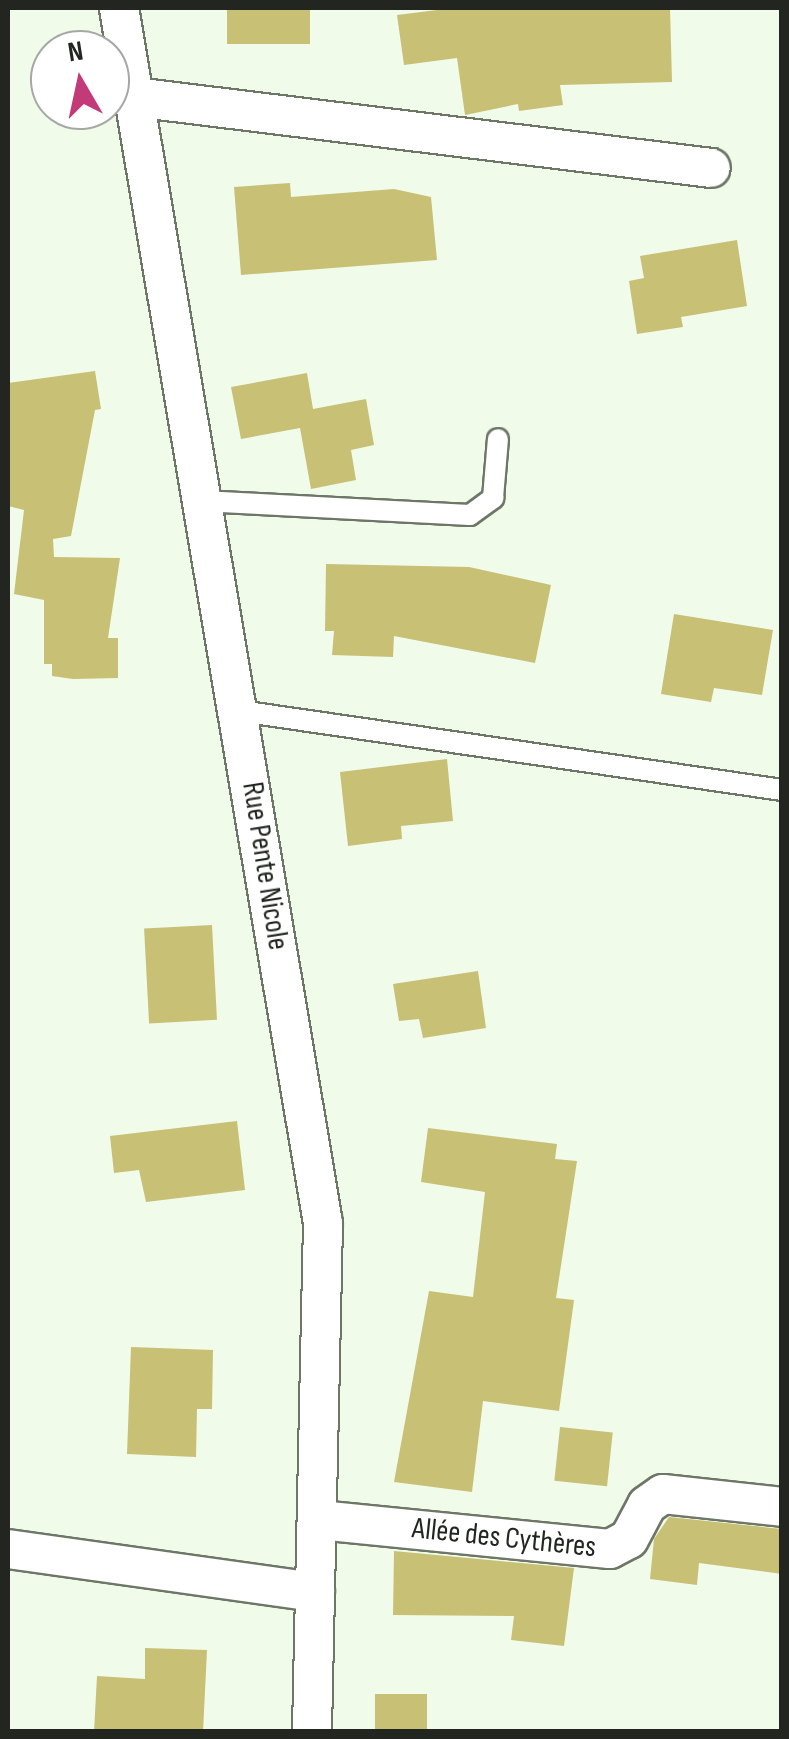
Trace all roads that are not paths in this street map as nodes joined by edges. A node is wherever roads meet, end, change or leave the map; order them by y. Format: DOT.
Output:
graph roads {
  1 [pos="119,8"];
  2 [pos="134,97"];
  3 [pos="710,168"];
  4 [pos="498,439"];
  5 [pos="202,502"];
  6 [pos="240,711"];
  7 [pos="782,790"];
  8 [pos="782,1507"];
  9 [pos="319,1520"];
  10 [pos="8,1549"];
  11 [pos="315,1592"];
  12 [pos="312,1732"];
  1 -- 2 [label="street, Rue Pente Nicole"];
  2 -- 3 [label="street"];
  2 -- 5 [label="street, Rue Pente Nicole"];
  4 -- 5 [label="lane"];
  5 -- 6 [label="street, Rue Pente Nicole"];
  6 -- 7 [label="lane"];
  6 -- 9 [label="street, Rue Pente Nicole"];
  8 -- 9 [label="street, Allée des Cythères"];
  9 -- 11 [label="street, Rue Pente Nicole"];
  10 -- 11 [label="street"];
  11 -- 12 [label="street, Rue Pente Nicole"];
}
